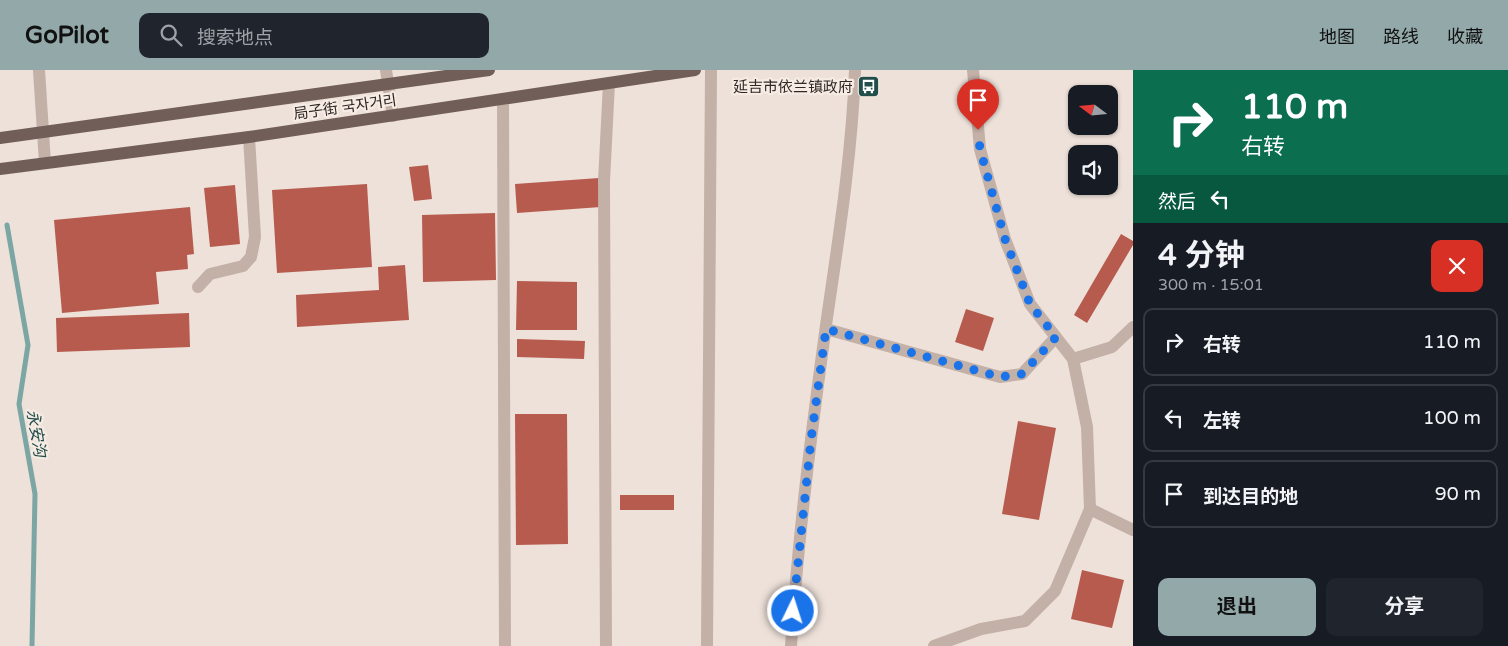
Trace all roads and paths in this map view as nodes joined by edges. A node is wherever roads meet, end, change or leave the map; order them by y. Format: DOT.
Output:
graph roads {
  1 [pos="39,70"];
  2 [pos="386,70"];
  3 [pos="489,70"];
  4 [pos="695,70"];
  5 [pos="711,70"];
  6 [pos="855,70"];
  7 [pos="973,70"];
  8 [pos="388,83"];
  9 [pos="609,83"];
  10 [pos="503,100"];
  11 [pos="393,116"];
  12 [pos="43,132"];
  13 [pos="249,137"];
  14 [pos="0,138"];
  15 [pos="45,163"];
  16 [pos="0,169"];
  17 [pos="198,287"];
  18 [pos="1133,327"];
  19 [pos="826,329"];
  20 [pos="1056,337"];
  21 [pos="1073,359"];
  22 [pos="1090,509"];
  23 [pos="1133,530"];
  24 [pos="505,646"];
  25 [pos="606,646"];
  26 [pos="707,646"];
  27 [pos="791,646"];
  28 [pos="934,646"];
  1 -- 12 [label="street"];
  2 -- 8 [label="street"];
  3 -- 8 [label="main road, 局子街 국자거리"];
  4 -- 9 [label="main road, 局子街 국자거리"];
  5 -- 26 [label="street"];
  6 -- 19 [label="street"];
  7 -- 20 [label="street"];
  8 -- 11 [label="street"];
  8 -- 12 [label="main road, 局子街 국자거리"];
  9 -- 10 [label="main road, 局子街 국자거리"];
  9 -- 25 [label="street"];
  10 -- 11 [label="main road, 局子街 국자거리"];
  10 -- 24 [label="street"];
  11 -- 13 [label="main road, 局子街 국자거리"];
  12 -- 14 [label="main road, 局子街 국자거리"];
  12 -- 15 [label="street"];
  13 -- 15 [label="main road, 局子街 국자거리"];
  13 -- 17 [label="street"];
  15 -- 16 [label="main road, 局子街 국자거리"];
  18 -- 21 [label="street"];
  19 -- 20 [label="street"];
  19 -- 27 [label="street"];
  20 -- 21 [label="street"];
  21 -- 22 [label="street"];
  22 -- 23 [label="street"];
  22 -- 28 [label="street"];
}
